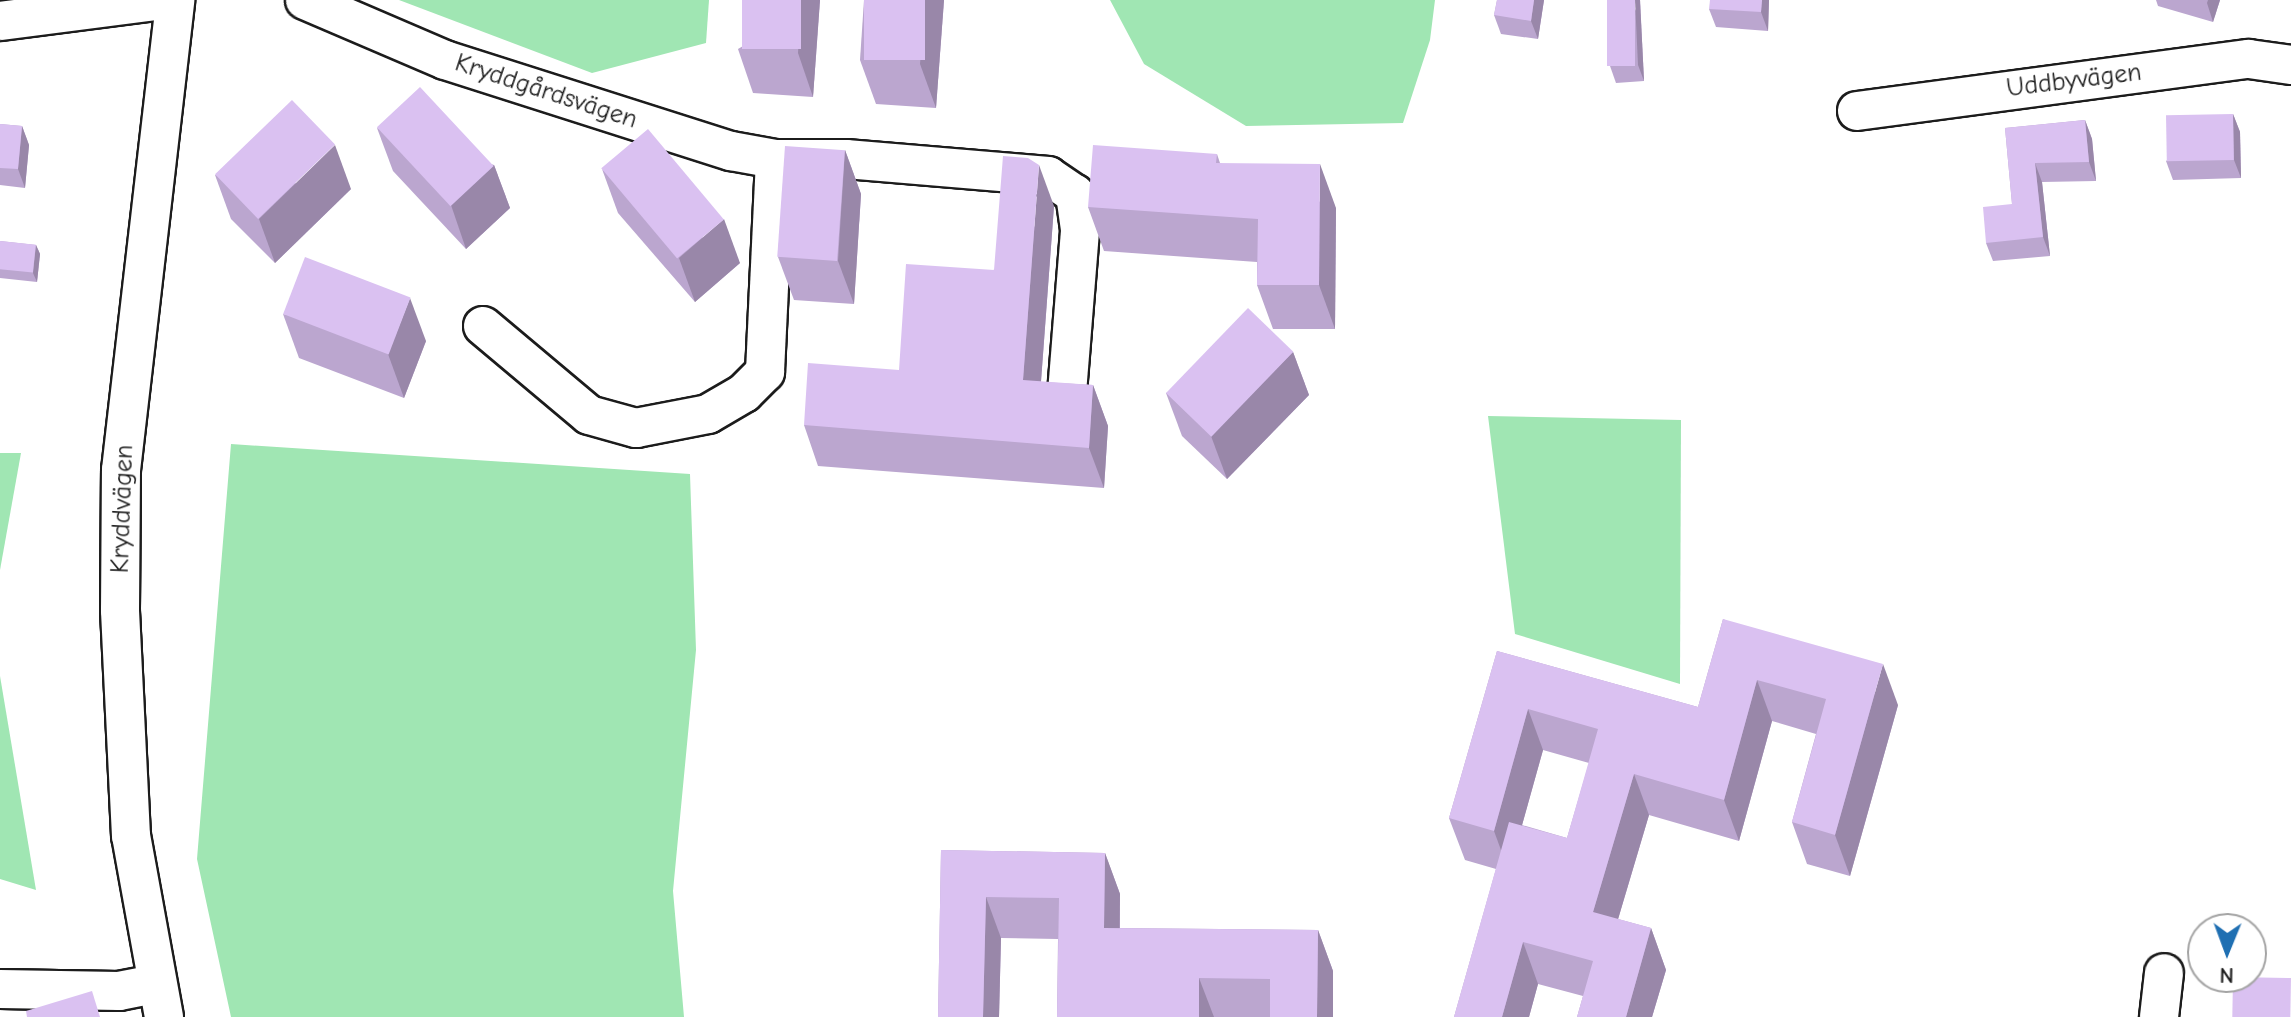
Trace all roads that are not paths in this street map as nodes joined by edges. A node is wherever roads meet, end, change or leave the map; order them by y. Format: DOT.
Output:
graph roads {
  1 [pos="165,0"];
  2 [pos="175,0"];
  3 [pos="318,3"];
  4 [pos="0,21"];
  5 [pos="2291,65"];
  6 [pos="1857,111"];
  7 [pos="775,159"];
  8 [pos="483,326"];
  9 [pos="1067,392"];
  10 [pos="2164,973"];
  11 [pos="0,989"];
  12 [pos="160,1000"];
  13 [pos="2159,1017"];
  1 -- 4 [label="street"];
  2 -- 12 [label="street, Kryddvägen"];
  3 -- 7 [label="street, Kryddgårdsvägen"];
  5 -- 6 [label="street, Uddbyvägen"];
  7 -- 8 [label="street"];
  7 -- 9 [label="street, Kryddgårdsvägen"];
  10 -- 13 [label="street"];
  11 -- 12 [label="street"];
}
